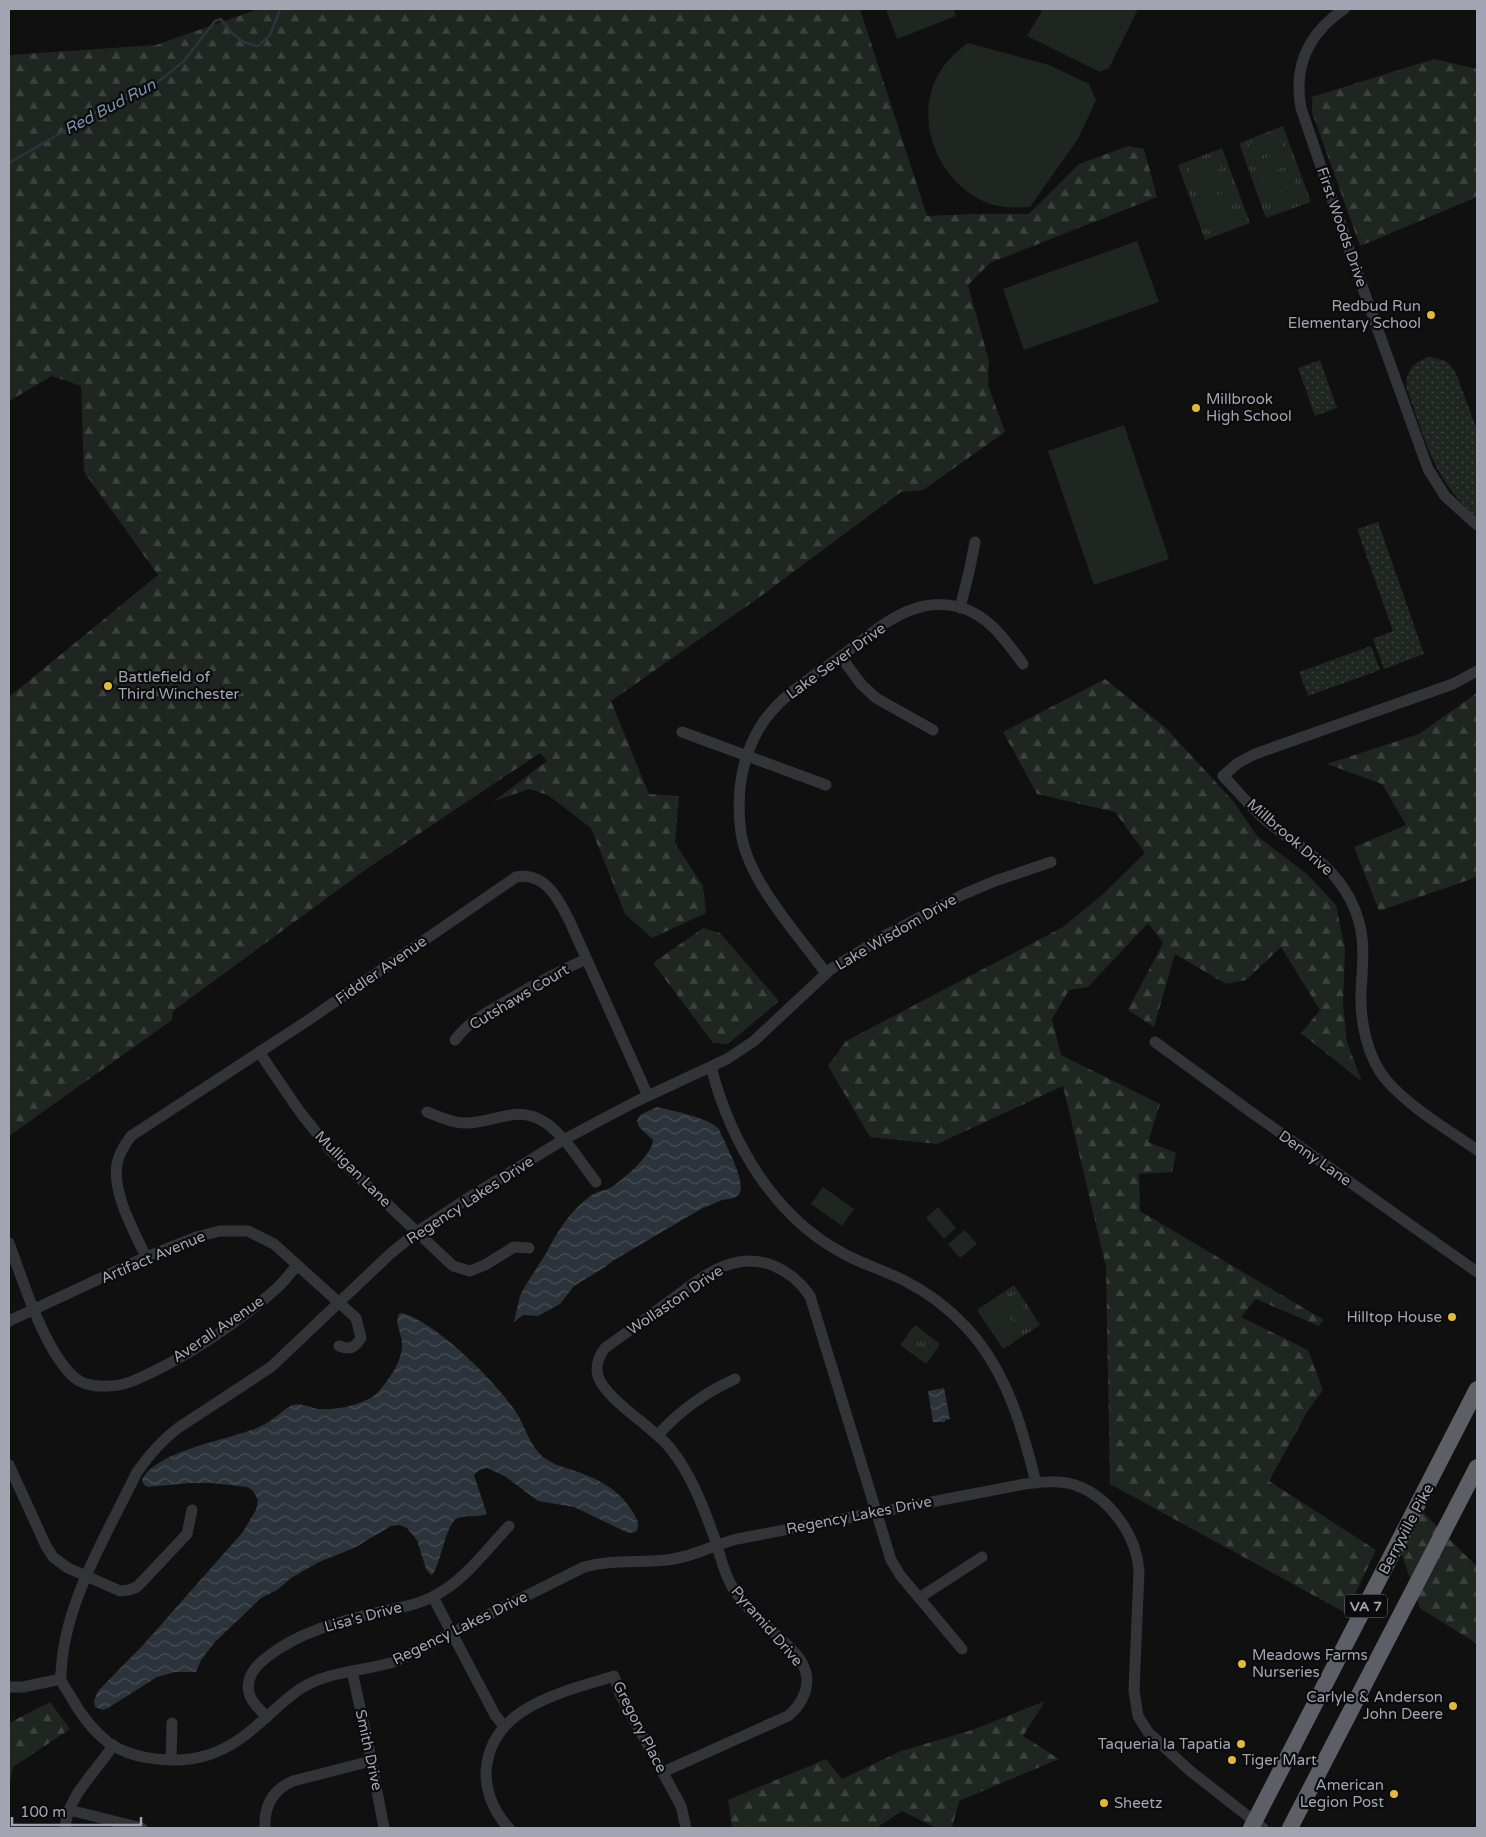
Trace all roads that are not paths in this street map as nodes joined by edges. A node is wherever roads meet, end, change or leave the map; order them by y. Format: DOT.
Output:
graph roads {
  1 [pos="1344,9"];
  2 [pos="1477,525"];
  3 [pos="975,542"];
  4 [pos="960,608"];
  5 [pos="841,657"];
  6 [pos="1023,664"];
  7 [pos="1477,671"];
  8 [pos="933,730"];
  9 [pos="682,732"];
  10 [pos="748,756"];
  11 [pos="826,785"];
  12 [pos="1051,862"];
  13 [pos="586,959"];
  14 [pos="826,974"];
  15 [pos="455,1040"];
  16 [pos="1155,1042"];
  17 [pos="260,1052"];
  18 [pos="711,1067"];
  19 [pos="648,1096"];
  20 [pos="427,1112"];
  21 [pos="563,1140"];
  22 [pos="1477,1150"];
  23 [pos="596,1182"];
  24 [pos="418,1231"];
  25 [pos="9,1243"];
  26 [pos="528,1248"];
  27 [pos="146,1257"];
  28 [pos="297,1266"];
  29 [pos="1477,1272"];
  30 [pos="339,1304"];
  31 [pos="34,1310"];
  32 [pos="9,1321"];
  33 [pos="339,1346"];
  34 [pos="735,1379"];
  35 [pos="1477,1389"];
  36 [pos="658,1435"];
  37 [pos="9,1465"];
  38 [pos="1477,1467"];
  39 [pos="1036,1483"];
  40 [pos="192,1510"];
  41 [pos="875,1512"];
  42 [pos="509,1526"];
  43 [pos="717,1544"];
  44 [pos="982,1557"];
  45 [pos="86,1575"];
  46 [pos="433,1597"];
  47 [pos="919,1598"];
  48 [pos="452,1633"];
  49 [pos="962,1649"];
  50 [pos="352,1671"];
  51 [pos="61,1679"];
  52 [pos="9,1687"];
  53 [pos="267,1717"];
  54 [pos="172,1723"];
  55 [pos="504,1726"];
  56 [pos="113,1745"];
  57 [pos="171,1759"];
  58 [pos="371,1761"];
  59 [pos="663,1772"];
  60 [pos="68,1810"];
  61 [pos="1256,1826"];
  62 [pos="65,1828"];
  63 [pos="142,1828"];
  64 [pos="265,1828"];
  65 [pos="384,1828"];
  66 [pos="509,1828"];
  67 [pos="686,1828"];
  68 [pos="1290,1828"];
  1 -- 2 [label="street, First Woods Drive"];
  3 -- 4 [label="street"];
  4 -- 5 [label="street, Lake Sever Drive"];
  4 -- 6 [label="street, Lake Sever Drive"];
  5 -- 8 [label="street"];
  5 -- 10 [label="street, Lake Sever Drive"];
  7 -- 22 [label="street, Millbrook Drive"];
  9 -- 10 [label="street"];
  10 -- 11 [label="street"];
  10 -- 14 [label="street, Lake Sever Drive"];
  12 -- 14 [label="street, Lake Wisdom Drive"];
  13 -- 15 [label="street, Cutshaws Court"];
  13 -- 17 [label="street, Fiddler Avenue"];
  13 -- 19 [label="street, Fiddler Avenue"];
  14 -- 18 [label="street, Lake Wisdom Drive"];
  16 -- 29 [label="street, Denny Lane"];
  17 -- 24 [label="street, Mulligan Lane"];
  17 -- 27 [label="street, Fiddler Avenue"];
  18 -- 19 [label="street, Regency Lakes Drive"];
  18 -- 39 [label="street"];
  19 -- 21 [label="street, Regency Lakes Drive"];
  20 -- 21 [label="street"];
  21 -- 23 [label="street"];
  21 -- 24 [label="street, Regency Lakes Drive"];
  24 -- 26 [label="street, Mulligan Lane"];
  24 -- 30 [label="street, Regency Lakes Drive"];
  25 -- 31 [label="street, Averall Avenue"];
  27 -- 28 [label="street, Artifact Avenue"];
  27 -- 31 [label="street, Artifact Avenue"];
  28 -- 30 [label="street, Artifact Avenue"];
  28 -- 31 [label="street, Averall Avenue"];
  30 -- 33 [label="street, Artifact Avenue"];
  30 -- 45 [label="street, Regency Lakes Drive"];
  31 -- 32 [label="street, Artifact Avenue"];
  34 -- 36 [label="street"];
  35 -- 61 [label="highway, Berryville Pike / VA 7"];
  36 -- 41 [label="street, Wollaston Drive"];
  36 -- 43 [label="street, Wollaston Drive"];
  37 -- 45 [label="street"];
  38 -- 68 [label="highway, VA 7"];
  39 -- 41 [label="street, Regency Lakes Drive"];
  39 -- 61 [label="street, Regency Lakes Drive"];
  40 -- 45 [label="street"];
  41 -- 43 [label="street, Regency Lakes Drive"];
  41 -- 47 [label="street, Wollaston Drive"];
  42 -- 46 [label="street, Lisa's Drive"];
  43 -- 48 [label="street, Regency Lakes Drive"];
  43 -- 59 [label="street, Pyramid Drive"];
  44 -- 47 [label="street"];
  45 -- 51 [label="street, Regency Lakes Drive"];
  46 -- 48 [label="street"];
  46 -- 53 [label="street, Lisa's Drive"];
  47 -- 49 [label="street, Wollaston Drive"];
  48 -- 50 [label="street, Regency Lakes Drive"];
  48 -- 55 [label="street"];
  50 -- 53 [label="street, Regency Lakes Drive"];
  50 -- 58 [label="street, Smith Drive"];
  51 -- 52 [label="street"];
  51 -- 56 [label="street, Regency Lakes Drive"];
  53 -- 57 [label="street, Regency Lakes Drive"];
  54 -- 57 [label="street"];
  55 -- 59 [label="street, Gregory Place"];
  55 -- 66 [label="street, Gregory Place"];
  56 -- 57 [label="street, Regency Lakes Drive"];
  56 -- 60 [label="street"];
  58 -- 64 [label="street"];
  58 -- 65 [label="street, Smith Drive"];
  59 -- 67 [label="street, Gregory Place"];
  60 -- 62 [label="street"];
  60 -- 63 [label="street"];
}
